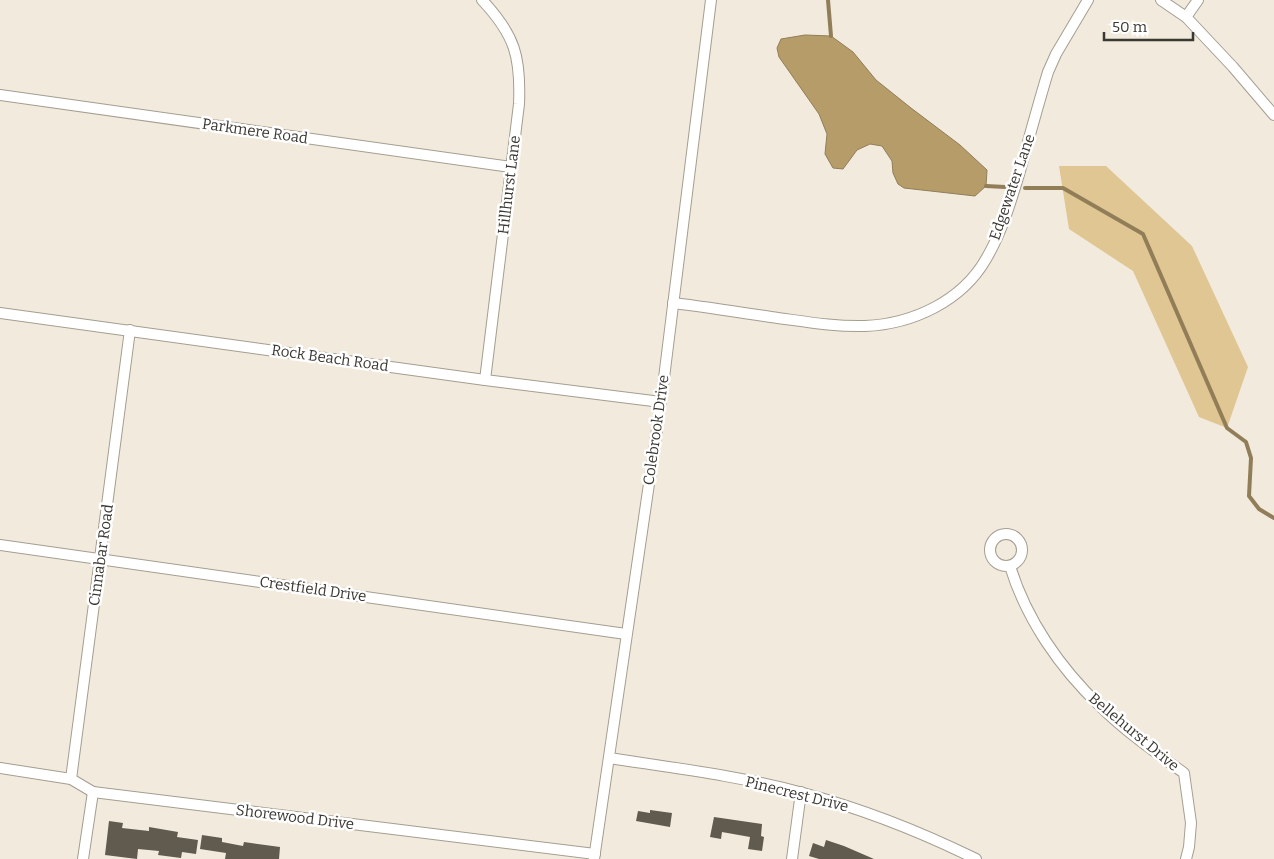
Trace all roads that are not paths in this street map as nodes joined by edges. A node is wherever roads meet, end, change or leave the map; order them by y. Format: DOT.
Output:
graph roads {
  1 [pos="482,0"];
  2 [pos="711,0"];
  3 [pos="1088,0"];
  4 [pos="1161,0"];
  5 [pos="1198,0"];
  6 [pos="1186,17"];
  7 [pos="0,95"];
  8 [pos="1274,115"];
  9 [pos="511,167"];
  10 [pos="673,303"];
  11 [pos="0,313"];
  12 [pos="130,330"];
  13 [pos="485,380"];
  14 [pos="661,402"];
  15 [pos="0,545"];
  16 [pos="100,558"];
  17 [pos="1010,566"];
  18 [pos="626,634"];
  19 [pos="609,758"];
  20 [pos="0,768"];
  21 [pos="71,779"];
  22 [pos="93,792"];
  23 [pos="801,792"];
  24 [pos="594,856"];
  25 [pos="83,859"];
  26 [pos="792,859"];
  27 [pos="976,859"];
  28 [pos="1186,859"];
  1 -- 9 [label="street, Hillhurst Lane"];
  2 -- 10 [label="street, Colebrook Drive"];
  3 -- 10 [label="street, Edgewater Lane"];
  4 -- 6 [label="street"];
  5 -- 6 [label="street"];
  6 -- 8 [label="street"];
  7 -- 9 [label="street, Parkmere Road"];
  9 -- 13 [label="street, Hillhurst Lane"];
  10 -- 14 [label="street, Colebrook Drive"];
  11 -- 12 [label="street, Rock Beach Road"];
  12 -- 13 [label="street, Rock Beach Road"];
  12 -- 16 [label="street, Cinnabar Road"];
  13 -- 14 [label="street, Rock Beach Road"];
  14 -- 18 [label="street, Colebrook Drive"];
  15 -- 16 [label="street, Crestfield Drive"];
  16 -- 18 [label="street, Crestfield Drive"];
  16 -- 21 [label="street, Cinnabar Road"];
  17 -- 28 [label="street, Bellehurst Drive"];
  18 -- 19 [label="street, Colebrook Drive"];
  19 -- 23 [label="street, Pinecrest Drive"];
  19 -- 24 [label="street, Colebrook Drive"];
  20 -- 21 [label="street, Shorewood Drive"];
  21 -- 22 [label="street, Shorewood Drive"];
  22 -- 24 [label="street, Shorewood Drive"];
  22 -- 25 [label="street"];
  23 -- 26 [label="street"];
  23 -- 27 [label="street, Pinecrest Drive"];
}
